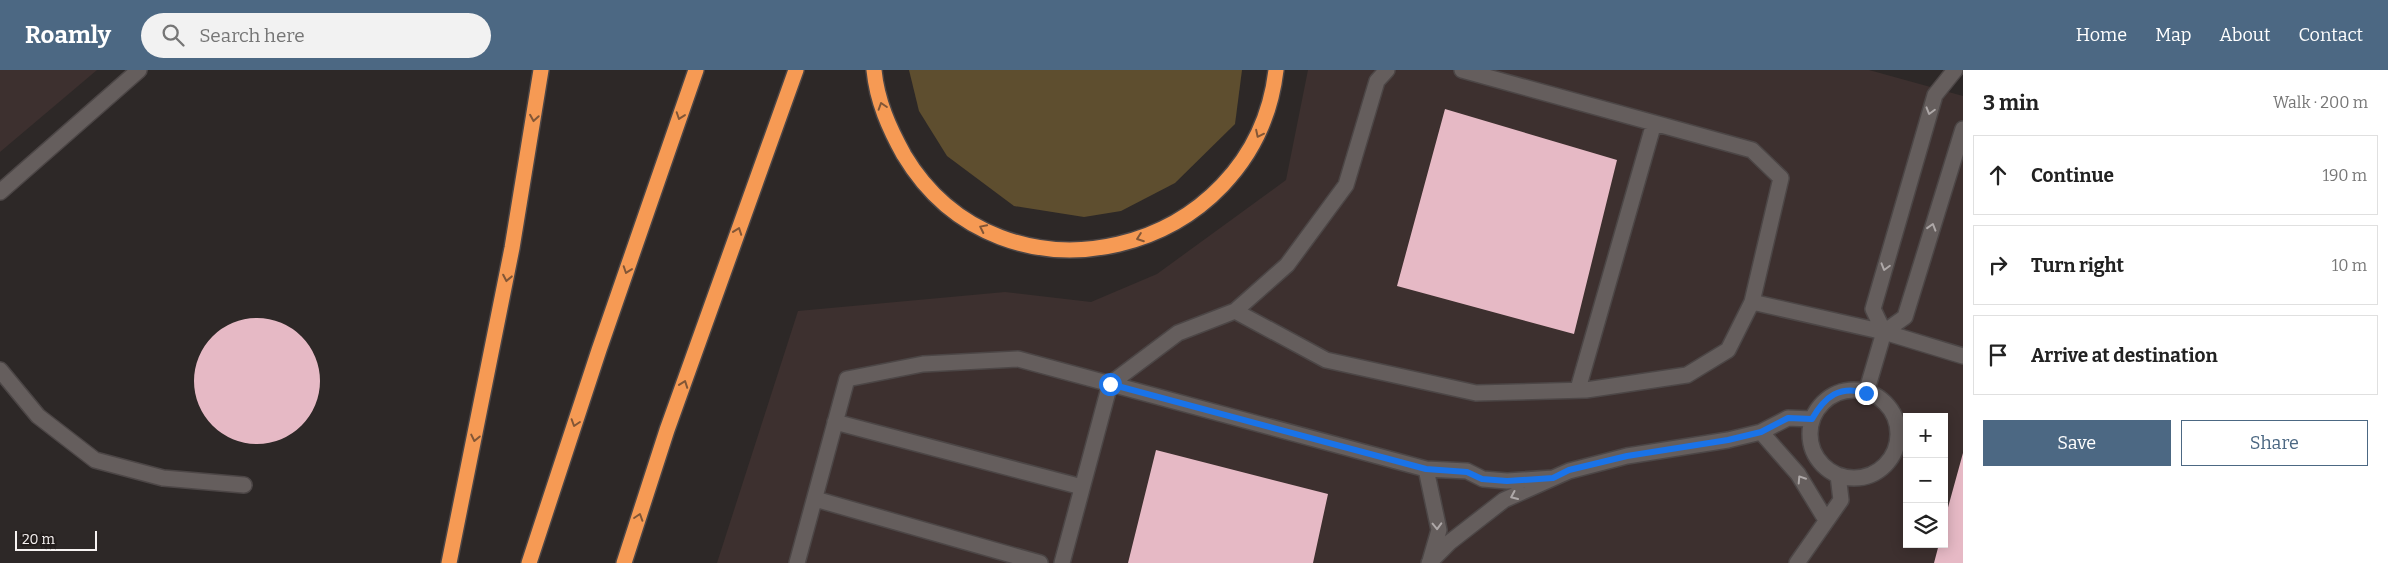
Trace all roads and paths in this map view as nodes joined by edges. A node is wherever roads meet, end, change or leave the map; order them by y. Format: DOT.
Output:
graph roads {
  1 [pos="139,70"];
  2 [pos="542,70"];
  3 [pos="696,70"];
  4 [pos="796,70"];
  5 [pos="874,70"];
  6 [pos="1276,70"];
  7 [pos="1387,70"];
  8 [pos="1462,70"];
  9 [pos="1955,70"];
  10 [pos="1654,123"];
  11 [pos="1963,129"];
  12 [pos="0,192"];
  13 [pos="1752,302"];
  14 [pos="1235,311"];
  15 [pos="1884,332"];
  16 [pos="1963,356"];
  17 [pos="0,370"];
  18 [pos="1110,384"];
  19 [pos="1578,390"];
  20 [pos="1866,393"];
  21 [pos="1812,419"];
  22 [pos="835,422"];
  23 [pos="1761,432"];
  24 [pos="1426,469"];
  25 [pos="1838,475"];
  26 [pos="1553,478"];
  27 [pos="244,485"];
  28 [pos="1082,487"];
  29 [pos="815,499"];
  30 [pos="1826,520"];
  31 [pos="449,563"];
  32 [pos="529,563"];
  33 [pos="624,563"];
  34 [pos="797,563"];
  35 [pos="1040,563"];
  36 [pos="1062,563"];
  37 [pos="1429,563"];
  38 [pos="1797,563"];
  1 -- 12 [label="street"];
  2 -- 31 [label="highway, one-way"];
  3 -- 32 [label="highway, one-way"];
  33 -- 4 [label="highway, one-way"];
  6 -- 5 [label="highway, one-way"];
  7 -- 14 [label="street"];
  8 -- 10 [label="street"];
  9 -- 15 [label="street, one-way"];
  10 -- 13 [label="street"];
  10 -- 19 [label="street"];
  15 -- 11 [label="street, one-way"];
  13 -- 15 [label="street"];
  13 -- 19 [label="street"];
  14 -- 18 [label="street"];
  14 -- 19 [label="street"];
  15 -- 16 [label="street"];
  15 -- 20 [label="street"];
  17 -- 27 [label="street"];
  18 -- 22 [label="street"];
  18 -- 24 [label="street"];
  18 -- 28 [label="street"];
  20 -- 21 [label="street"];
  20 -- 25 [label="street"];
  21 -- 23 [label="street"];
  21 -- 25 [label="street"];
  22 -- 28 [label="street"];
  22 -- 29 [label="street"];
  23 -- 26 [label="street"];
  30 -- 23 [label="street, one-way"];
  24 -- 26 [label="street"];
  24 -- 37 [label="street, one-way"];
  25 -- 30 [label="street"];
  26 -- 37 [label="street, one-way"];
  28 -- 36 [label="street"];
  29 -- 34 [label="street"];
  29 -- 35 [label="street"];
  30 -- 38 [label="street"];
}
